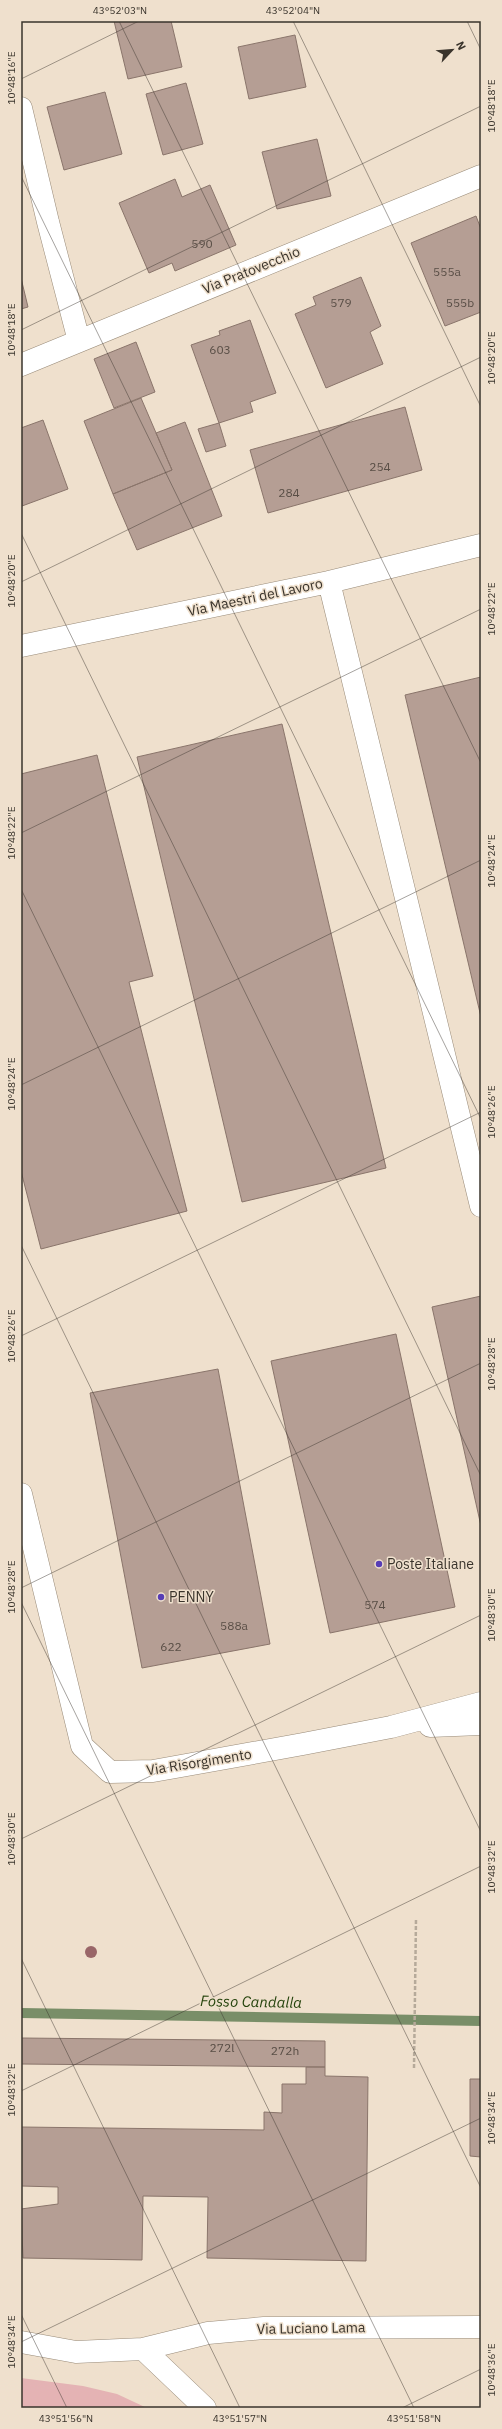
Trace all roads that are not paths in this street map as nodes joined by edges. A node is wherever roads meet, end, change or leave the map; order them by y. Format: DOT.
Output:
graph roads {
  1 [pos="21,108"];
  2 [pos="481,176"];
  3 [pos="79,341"];
  4 [pos="21,365"];
  5 [pos="481,545"];
  6 [pos="329,582"];
  7 [pos="24,646"];
  8 [pos="481,1206"];
  9 [pos="21,1494"];
  10 [pos="481,1703"];
  11 [pos="481,1724"];
  12 [pos="391,1728"];
  13 [pos="481,2327"];
  14 [pos="21,2342"];
  15 [pos="143,2349"];
  16 [pos="205,2408"];
  1 -- 3 [label="street"];
  2 -- 3 [label="street, Via Pratovecchio"];
  3 -- 4 [label="street, Via Pratovecchio"];
  5 -- 6 [label="street, Via Maestri del Lavoro"];
  6 -- 7 [label="street, Via Maestri del Lavoro"];
  6 -- 8 [label="street"];
  9 -- 12 [label="street, Via Risorgimento"];
  10 -- 12 [label="street, Via Risorgimento"];
  11 -- 12 [label="street, Via Risorgimento"];
  13 -- 15 [label="street, Via Luciano Lama"];
  14 -- 15 [label="street, Via Luciano Lama"];
  15 -- 16 [label="street"];
}
